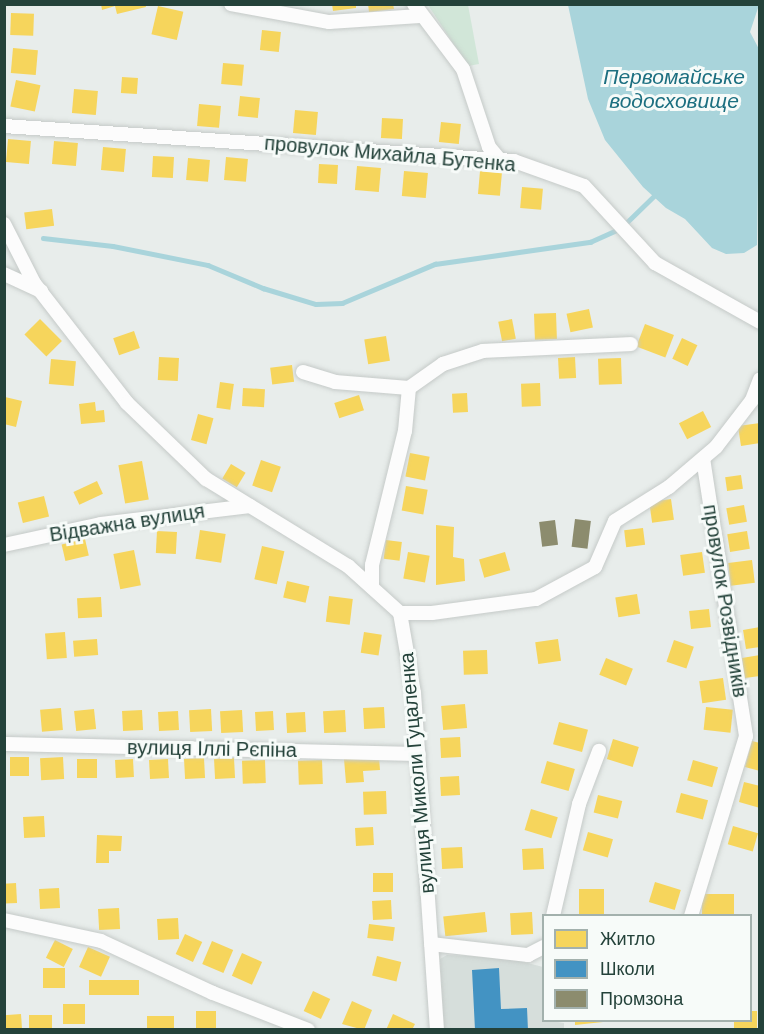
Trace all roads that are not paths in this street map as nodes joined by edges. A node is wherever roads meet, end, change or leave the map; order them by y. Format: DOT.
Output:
graph roads {
  1 [pos="231,4"];
  2 [pos="417,10"];
  3 [pos="4,126"];
  4 [pos="499,159"];
  5 [pos="4,224"];
  6 [pos="4,274"];
  7 [pos="41,292"];
  8 [pos="759,322"];
  9 [pos="631,344"];
  10 [pos="303,372"];
  11 [pos="759,379"];
  12 [pos="409,388"];
  13 [pos="703,458"];
  14 [pos="250,506"];
  15 [pos="4,545"];
  16 [pos="372,587"];
  17 [pos="400,613"];
  18 [pos="4,744"];
  19 [pos="599,751"];
  20 [pos="419,754"];
  21 [pos="553,914"];
  22 [pos="691,914"];
  23 [pos="4,920"];
  24 [pos="431,944"];
  25 [pos="542,948"];
  26 [pos="308,1029"];
  27 [pos="437,1029"];
  1 -- 2 [label="street"];
  2 -- 4 [label="street"];
  3 -- 4 [label="street, провулок Михайла Бутенка"];
  4 -- 8 [label="street, провулок Михайла Бутенка"];
  5 -- 7 [label="street"];
  6 -- 7 [label="street"];
  7 -- 14 [label="street"];
  9 -- 12 [label="street"];
  10 -- 12 [label="street"];
  11 -- 13 [label="street"];
  12 -- 16 [label="street"];
  13 -- 17 [label="street"];
  13 -- 22 [label="street, провулок Розвідників"];
  14 -- 15 [label="street, Відважна вулиця"];
  14 -- 16 [label="street"];
  16 -- 17 [label="street"];
  17 -- 20 [label="street, вулиця Миколи Гуцаленка"];
  18 -- 20 [label="street, вулиця Іллі Рєпіна"];
  19 -- 21 [label="street"];
  20 -- 24 [label="street, вулиця Миколи Гуцаленка"];
  23 -- 26 [label="street"];
  24 -- 25 [label="street"];
  24 -- 27 [label="street, вулиця Миколи Гуцаленка"];
}
